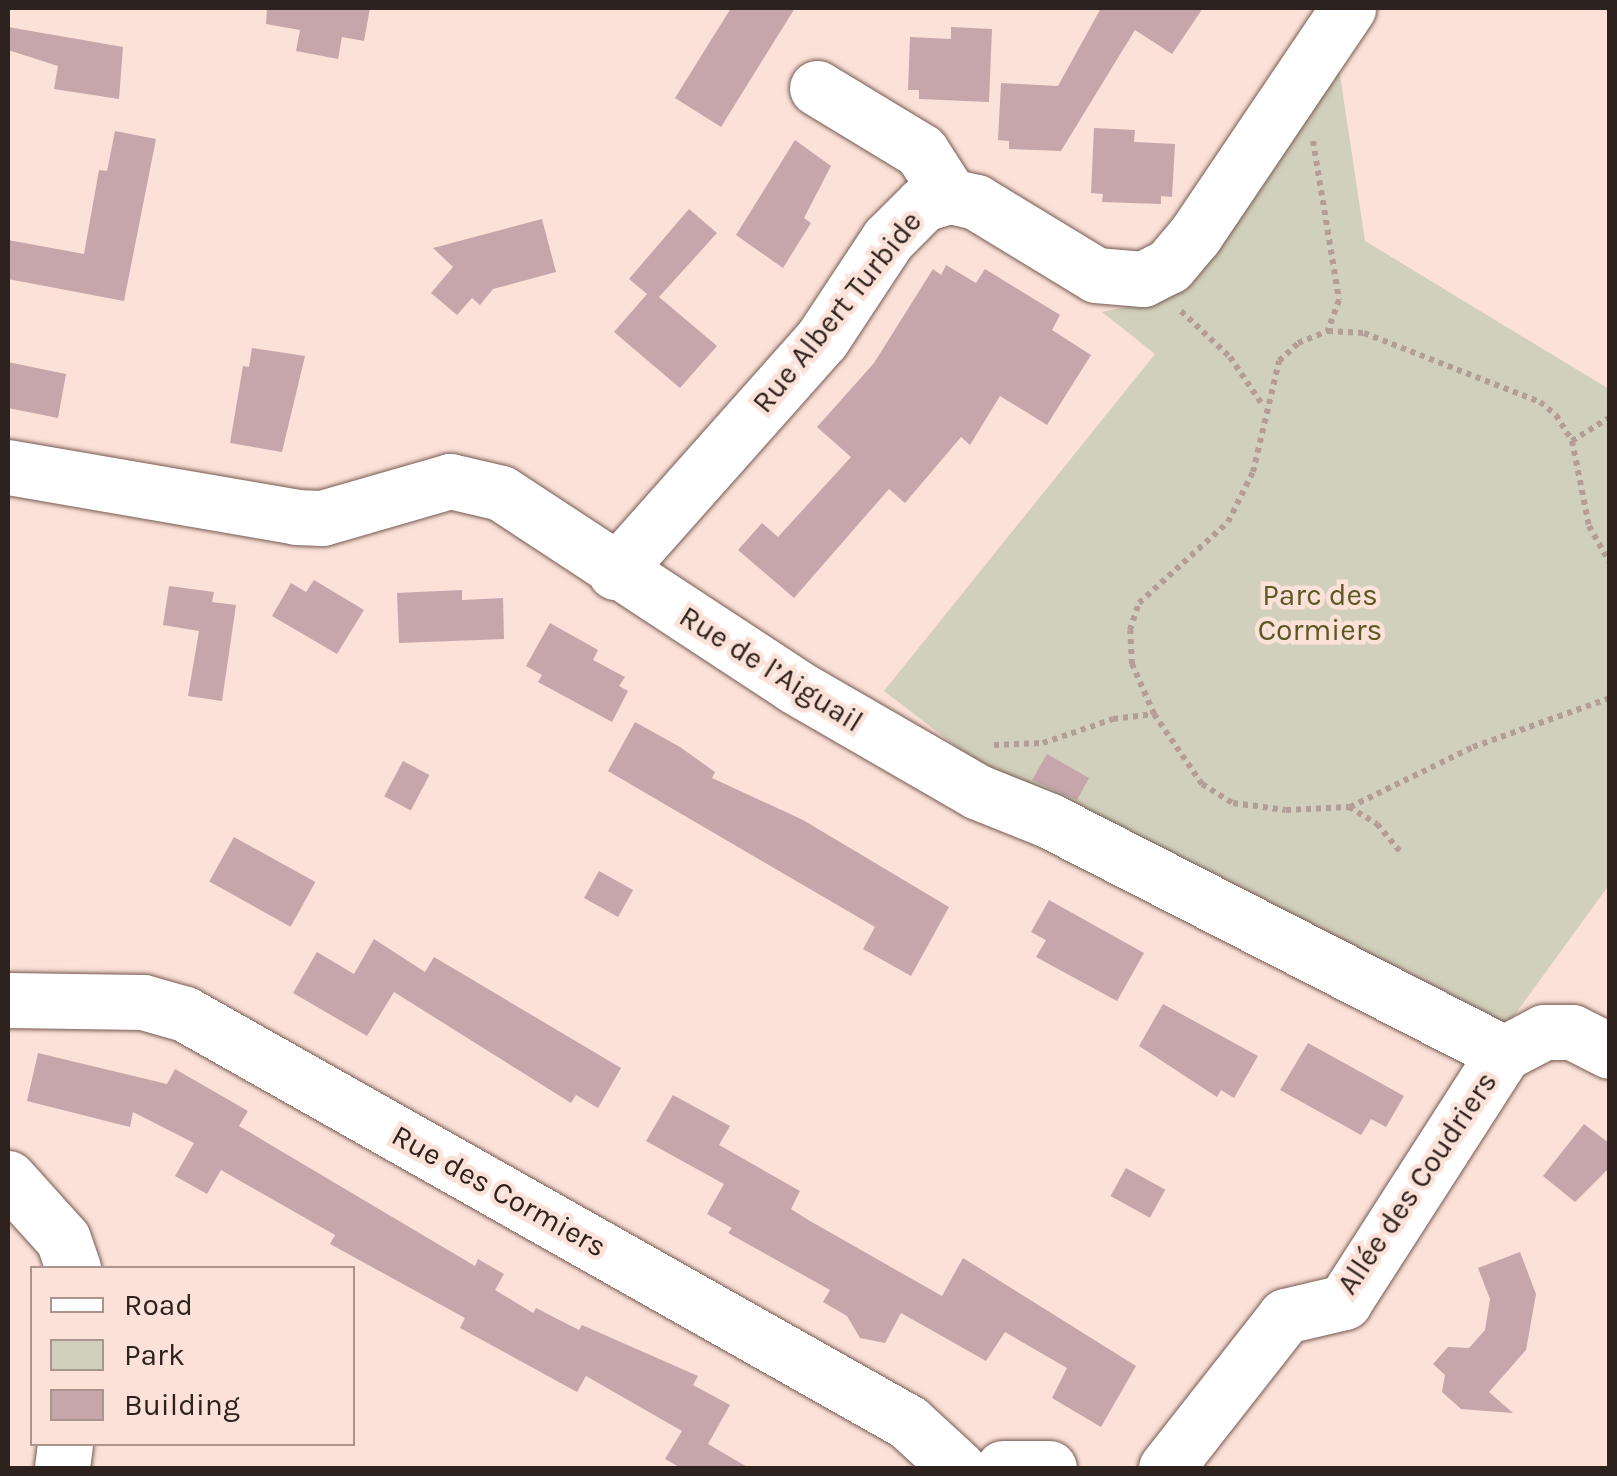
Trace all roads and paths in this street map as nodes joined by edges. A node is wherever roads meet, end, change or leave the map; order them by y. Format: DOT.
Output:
graph roads {
  1 [pos="1333,12"];
  2 [pos="1299,80"];
  3 [pos="817,88"];
  4 [pos="950,196"];
  5 [pos="1143,279"];
  6 [pos="1328,331"];
  7 [pos="1265,408"];
  8 [pos="1610,417"];
  9 [pos="1572,441"];
  10 [pos="8,467"];
  11 [pos="1610,562"];
  12 [pos="614,572"];
  13 [pos="1610,698"];
  14 [pos="1154,714"];
  15 [pos="989,745"];
  16 [pos="1349,807"];
  17 [pos="1401,853"];
  18 [pos="8,1000"];
  19 [pos="1610,1050"];
  20 [pos="1504,1054"];
  21 [pos="8,1178"];
  22 [pos="73,1266"];
  23 [pos="958,1468"];
  24 [pos="1002,1468"];
  25 [pos="1049,1468"];
  26 [pos="1166,1468"];
  1 -- 2 [label="street"];
  2 -- 5 [label="street"];
  2 -- 6 [label="path"];
  3 -- 4 [label="street"];
  4 -- 5 [label="street, Rue Albert Turbide"];
  4 -- 12 [label="street, Rue Albert Turbide"];
  5 -- 7 [label="path"];
  6 -- 7 [label="path"];
  6 -- 9 [label="path"];
  7 -- 14 [label="path"];
  8 -- 9 [label="path"];
  9 -- 11 [label="path"];
  10 -- 12 [label="street, Rue de l’Aiguail"];
  12 -- 20 [label="street, Rue de l’Aiguail"];
  13 -- 16 [label="path"];
  14 -- 15 [label="path"];
  14 -- 16 [label="path"];
  16 -- 17 [label="path"];
  18 -- 23 [label="street, Rue des Cormiers"];
  19 -- 20 [label="street, Allée des Coudriers"];
  20 -- 26 [label="street, Allée des Coudriers"];
  21 -- 22 [label="street"];
  24 -- 25 [label="street"];
}
